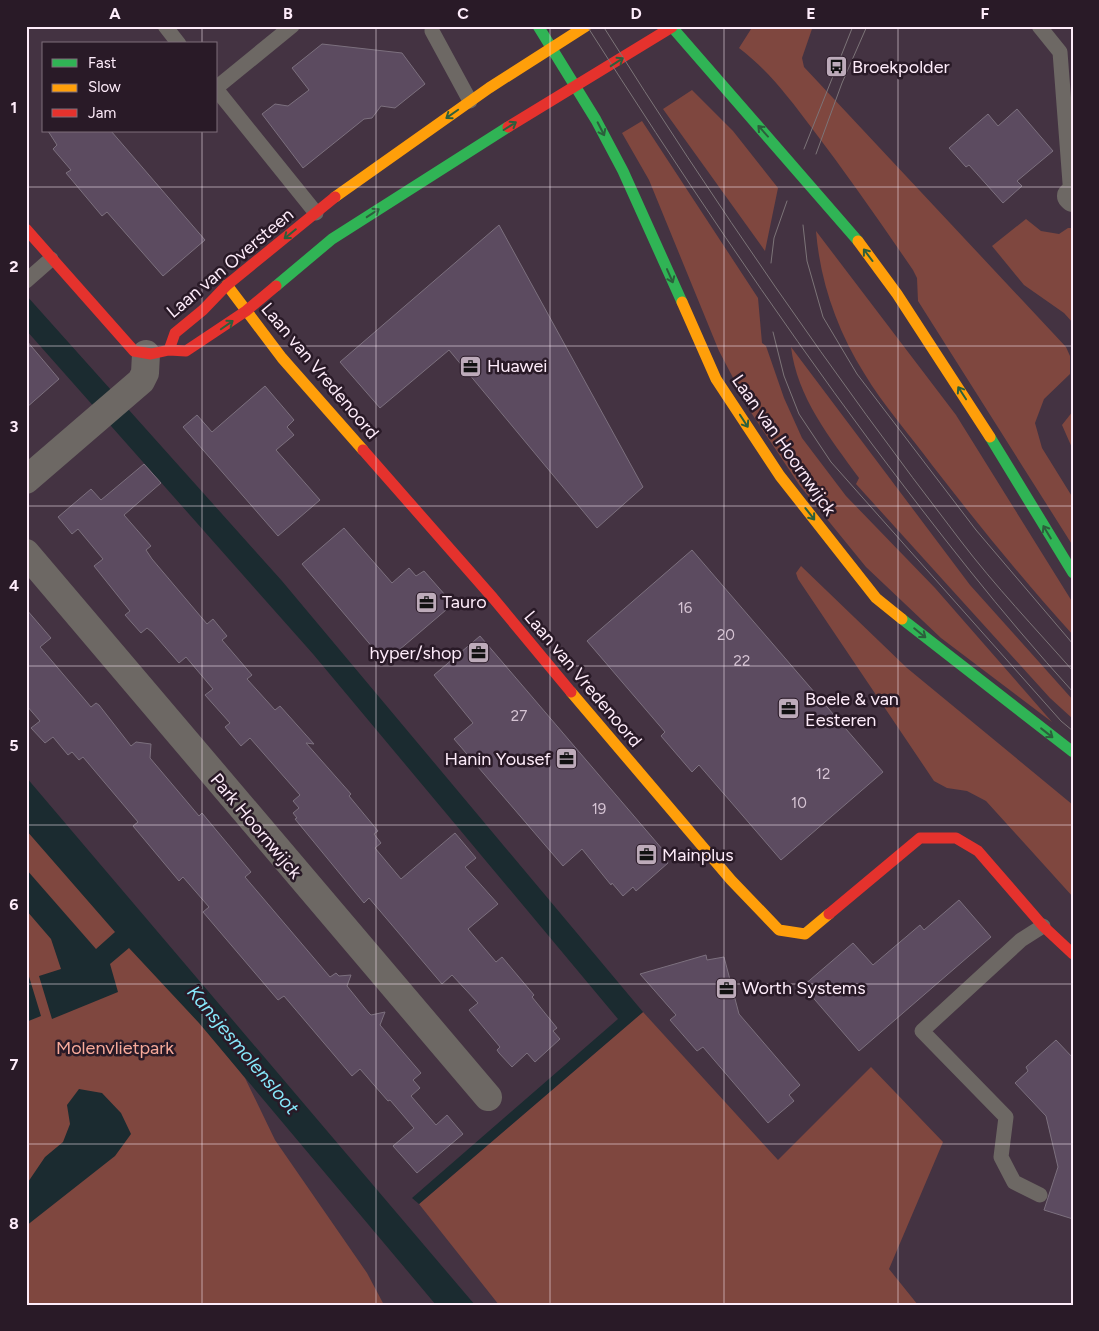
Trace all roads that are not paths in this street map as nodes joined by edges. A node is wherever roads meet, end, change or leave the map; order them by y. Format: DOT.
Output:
graph roads {
  1 [pos="164,26"];
  2 [pos="292,26"];
  3 [pos="538,26"];
  4 [pos="586,26"];
  5 [pos="1039,26"];
  6 [pos="672,27"];
  7 [pos="432,31"];
  8 [pos="177,42"];
  9 [pos="551,48"];
  10 [pos="218,86"];
  11 [pos="576,88"];
  12 [pos="218,90"];
  13 [pos="470,101"];
  14 [pos="1072,197"];
  15 [pos="316,213"];
  16 [pos="26,229"];
  17 [pos="51,259"];
  18 [pos="28,279"];
  19 [pos="227,285"];
  20 [pos="246,311"];
  21 [pos="158,352"];
  22 [pos="26,480"];
  23 [pos="26,553"];
  24 [pos="1073,573"];
  25 [pos="1073,752"];
  26 [pos="1043,926"];
  27 [pos="1073,954"];
  28 [pos="488,1097"];
  29 [pos="1040,1195"];
  1 -- 8 [label="lane"];
  2 -- 10 [label="lane"];
  3 -- 9 [label="street, Laan van Hoornwijck"];
  4 -- 9 [label="street, Laan van Oversteen"];
  5 -- 14 [label="lane"];
  11 -- 6 [label="street, one-way"];
  24 -- 6 [label="street, one-way"];
  7 -- 13 [label="lane"];
  9 -- 11 [label="street, Laan van Hoornwijck"];
  9 -- 13 [label="street, Laan van Oversteen"];
  20 -- 11 [label="street, one-way"];
  11 -- 25 [label="street, Laan van Hoornwijck, one-way"];
  12 -- 15 [label="lane"];
  13 -- 15 [label="street, Laan van Oversteen, one-way"];
  15 -- 19 [label="street, Laan van Oversteen, one-way"];
  16 -- 17 [label="street"];
  17 -- 18 [label="lane"];
  17 -- 21 [label="street"];
  19 -- 20 [label="street, Laan van Vredenoord"];
  19 -- 21 [label="street, Laan van Oversteen"];
  21 -- 20 [label="street, one-way"];
  20 -- 26 [label="street, Laan van Vredenoord"];
  21 -- 22 [label="street"];
  23 -- 28 [label="street, Park Hoornwijck"];
  26 -- 27 [label="street"];
  26 -- 29 [label="lane"];
}
